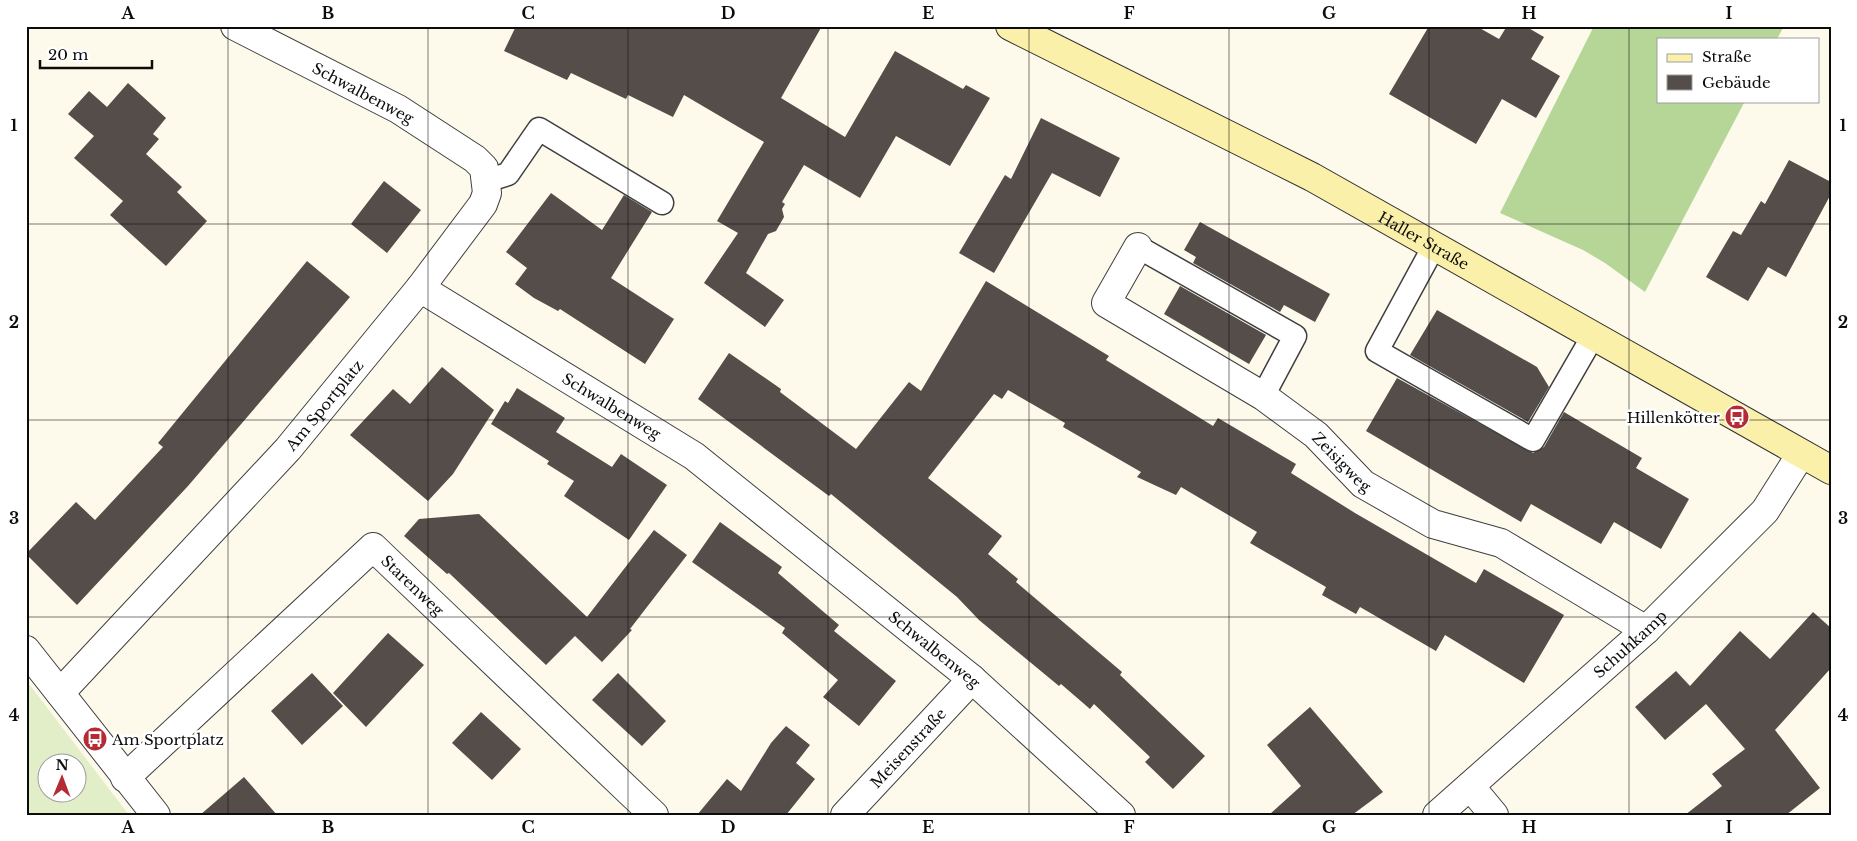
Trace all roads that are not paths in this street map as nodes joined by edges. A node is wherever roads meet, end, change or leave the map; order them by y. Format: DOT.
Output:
graph roads {
  1 [pos="235,26"];
  2 [pos="1010,26"];
  3 [pos="486,181"];
  4 [pos="662,203"];
  5 [pos="1434,246"];
  6 [pos="1138,247"];
  7 [pos="420,288"];
  8 [pos="1593,336"];
  9 [pos="1264,396"];
  10 [pos="1801,454"];
  11 [pos="1831,470"];
  12 [pos="1646,630"];
  13 [pos="26,650"];
  14 [pos="972,679"];
  15 [pos="60,693"];
  16 [pos="125,778"];
  17 [pos="1470,786"];
  18 [pos="156,815"];
  19 [pos="654,815"];
  20 [pos="845,815"];
  21 [pos="1121,815"];
  22 [pos="1437,815"];
  23 [pos="1494,815"];
  1 -- 3 [label="street, Schwalbenweg"];
  2 -- 5 [label="main road, Haller Straße"];
  3 -- 4 [label="lane"];
  3 -- 7 [label="street"];
  5 -- 8 [label="main road, Haller Straße"];
  5 -- 8 [label="lane"];
  6 -- 9 [label="street, Zeisigweg"];
  6 -- 9 [label="lane"];
  7 -- 14 [label="street, Schwalbenweg"];
  7 -- 15 [label="street, Am Sportplatz"];
  8 -- 10 [label="main road, Haller Straße"];
  9 -- 12 [label="street, Zeisigweg"];
  10 -- 11 [label="main road, Haller Straße"];
  10 -- 12 [label="street, Schuhkamp"];
  12 -- 17 [label="street, Schuhkamp"];
  13 -- 15 [label="street"];
  14 -- 20 [label="street, Meisenstraße"];
  14 -- 21 [label="street, Schwalbenweg"];
  15 -- 16 [label="street"];
  16 -- 18 [label="street"];
  16 -- 19 [label="street, Starenweg"];
  17 -- 22 [label="street, Schuhkamp"];
  17 -- 23 [label="street"];
}
